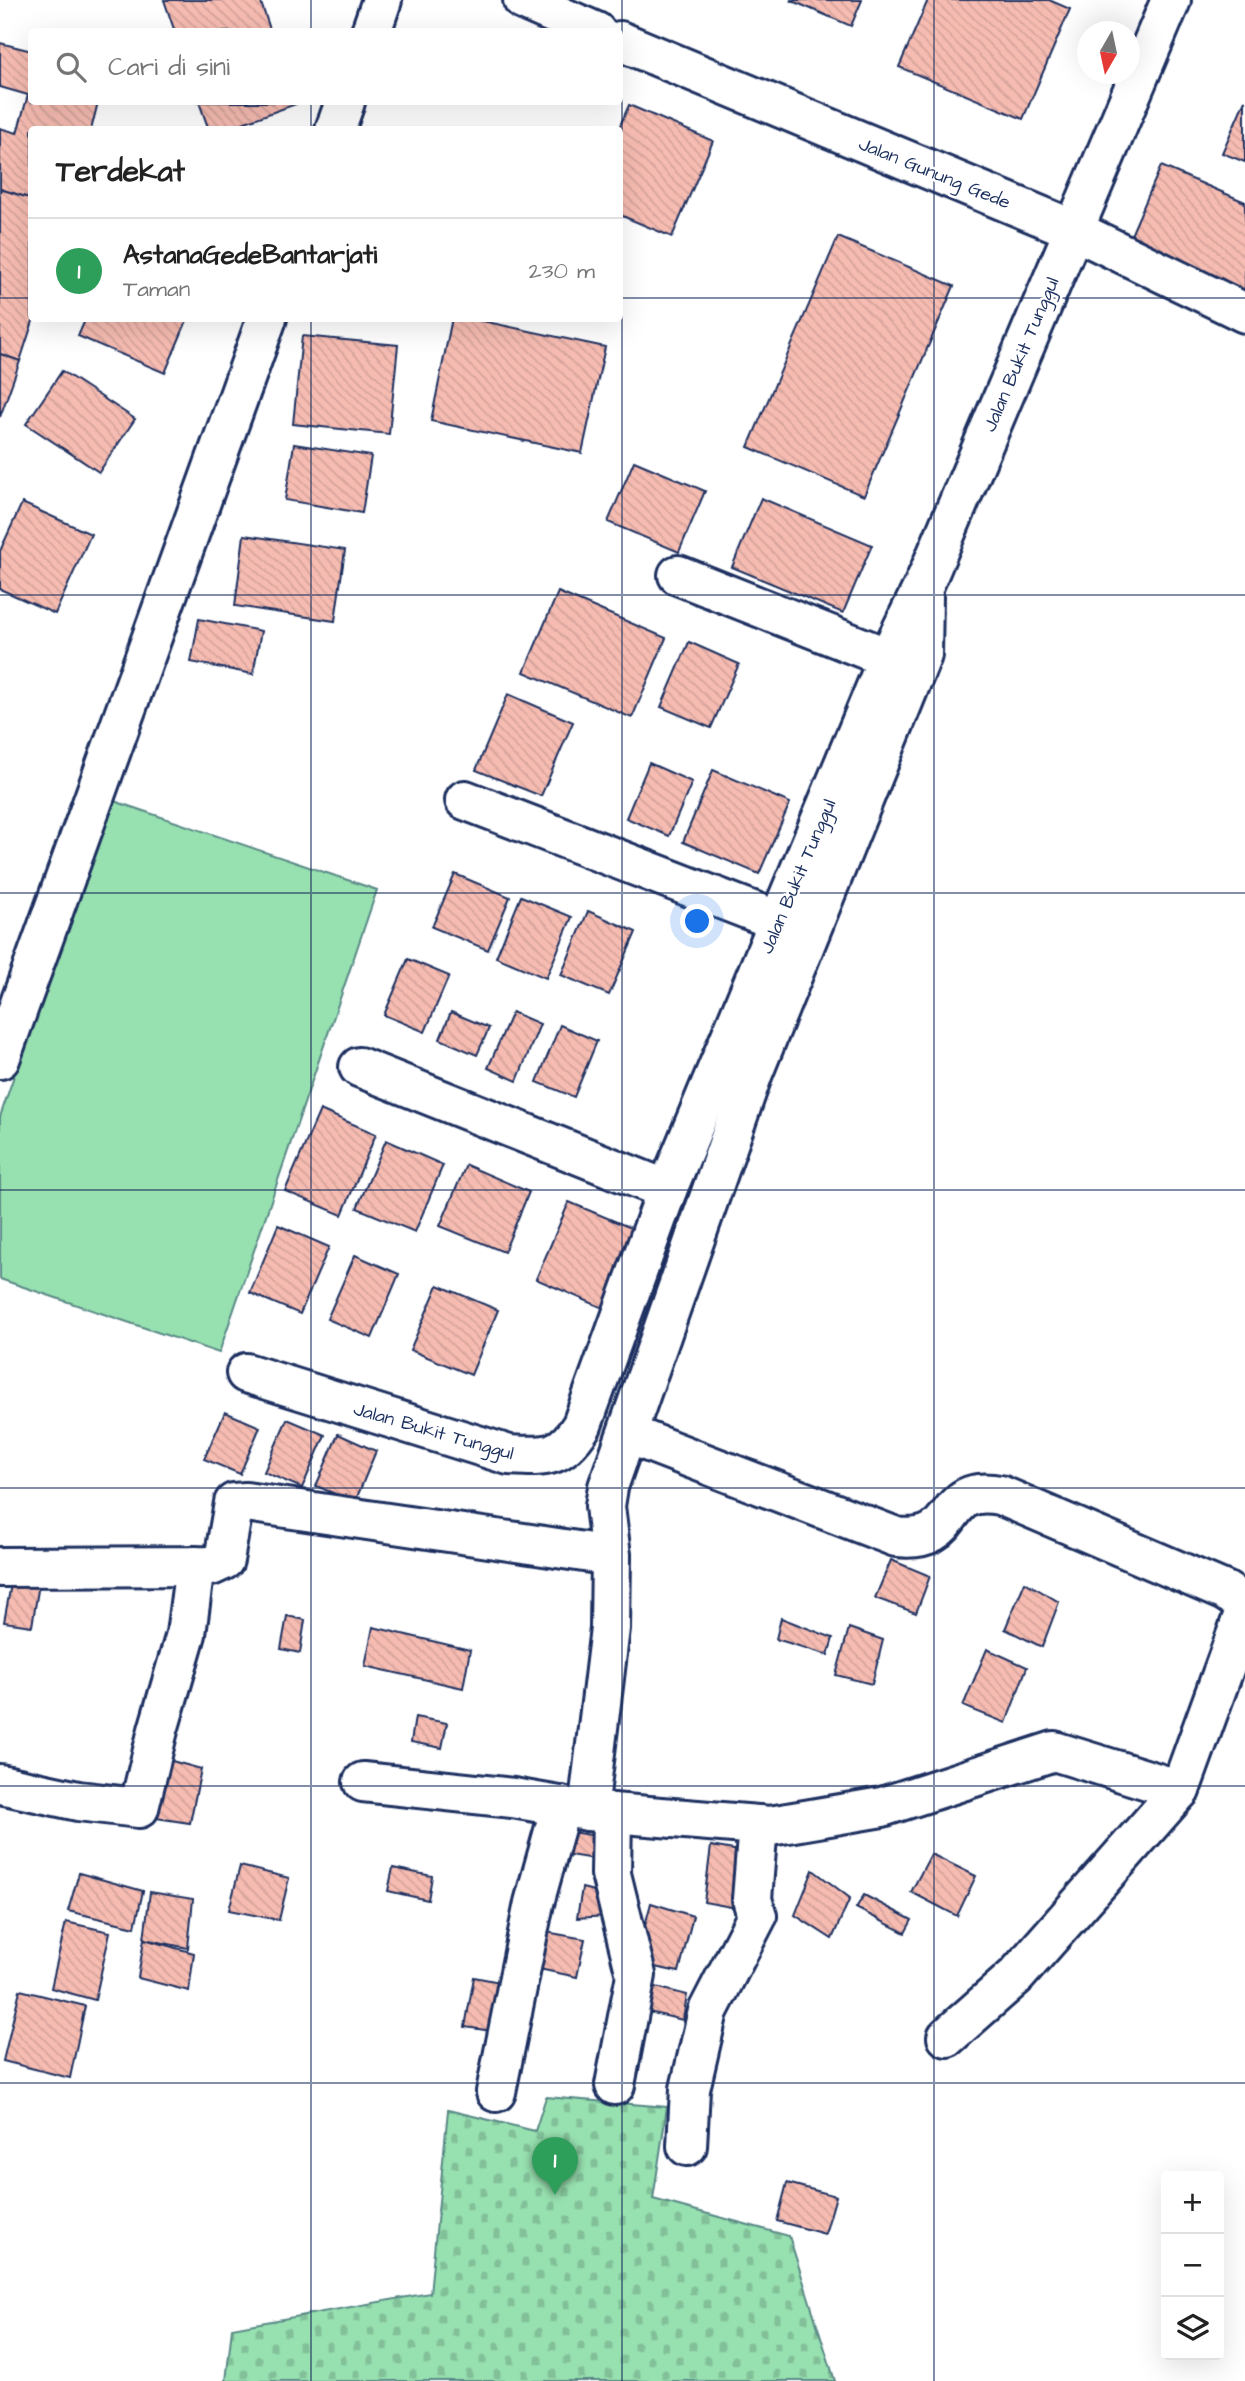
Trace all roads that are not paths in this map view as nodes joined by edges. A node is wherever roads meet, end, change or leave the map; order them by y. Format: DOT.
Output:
graph roads {
  1 [pos="383,0"];
  2 [pos="523,0"];
  3 [pos="1171,0"];
  4 [pos="372,28"];
  5 [pos="587,28"];
  6 [pos="623,42"];
  7 [pos="344,105"];
  8 [pos="336,126"];
  9 [pos="1072,229"];
  10 [pos="1245,313"];
  11 [pos="266,322"];
  12 [pos="678,575"];
  13 [pos="923,587"];
  14 [pos="888,658"];
  15 [pos="465,800"];
  16 [pos="778,921"];
  17 [pos="0,1059"];
  18 [pos="359,1067"];
  19 [pos="667,1190"];
  20 [pos="246,1374"];
  21 [pos="628,1434"];
  22 [pos="611,1556"];
  23 [pos="195,1566"];
  24 [pos="0,1567"];
  25 [pos="1240,1594"];
  26 [pos="363,1782"];
  27 [pos="0,1784"];
  28 [pos="1180,1790"];
  29 [pos="587,1810"];
  30 [pos="758,1825"];
  31 [pos="947,2037"];
  32 [pos="615,2085"];
  33 [pos="496,2092"];
  34 [pos="688,2146"];
  1 -- 4 [label="street"];
  2 -- 5 [label="street"];
  3 -- 9 [label="street, Jalan Bukit Tunggul"];
  6 -- 9 [label="street, Jalan Gunung Gede"];
  7 -- 8 [label="street"];
  9 -- 10 [label="street, Jalan Gunung Gede"];
  9 -- 13 [label="street, Jalan Bukit Tunggul"];
  11 -- 17 [label="street"];
  12 -- 14 [label="street"];
  13 -- 14 [label="street, Jalan Bukit Tunggul"];
  13 -- 21 [label="street"];
  14 -- 16 [label="street, Jalan Bukit Tunggul"];
  15 -- 16 [label="street"];
  16 -- 19 [label="street, Jalan Bukit Tunggul"];
  18 -- 19 [label="street"];
  19 -- 20 [label="street, Jalan Bukit Tunggul"];
  21 -- 22 [label="street"];
  21 -- 25 [label="street"];
  22 -- 23 [label="street"];
  22 -- 29 [label="street"];
  23 -- 24 [label="street"];
  23 -- 27 [label="street"];
  25 -- 28 [label="street"];
  26 -- 29 [label="street"];
  28 -- 30 [label="street"];
  28 -- 31 [label="street"];
  29 -- 30 [label="street"];
  29 -- 32 [label="street"];
  29 -- 33 [label="street"];
  30 -- 34 [label="street"];
}
